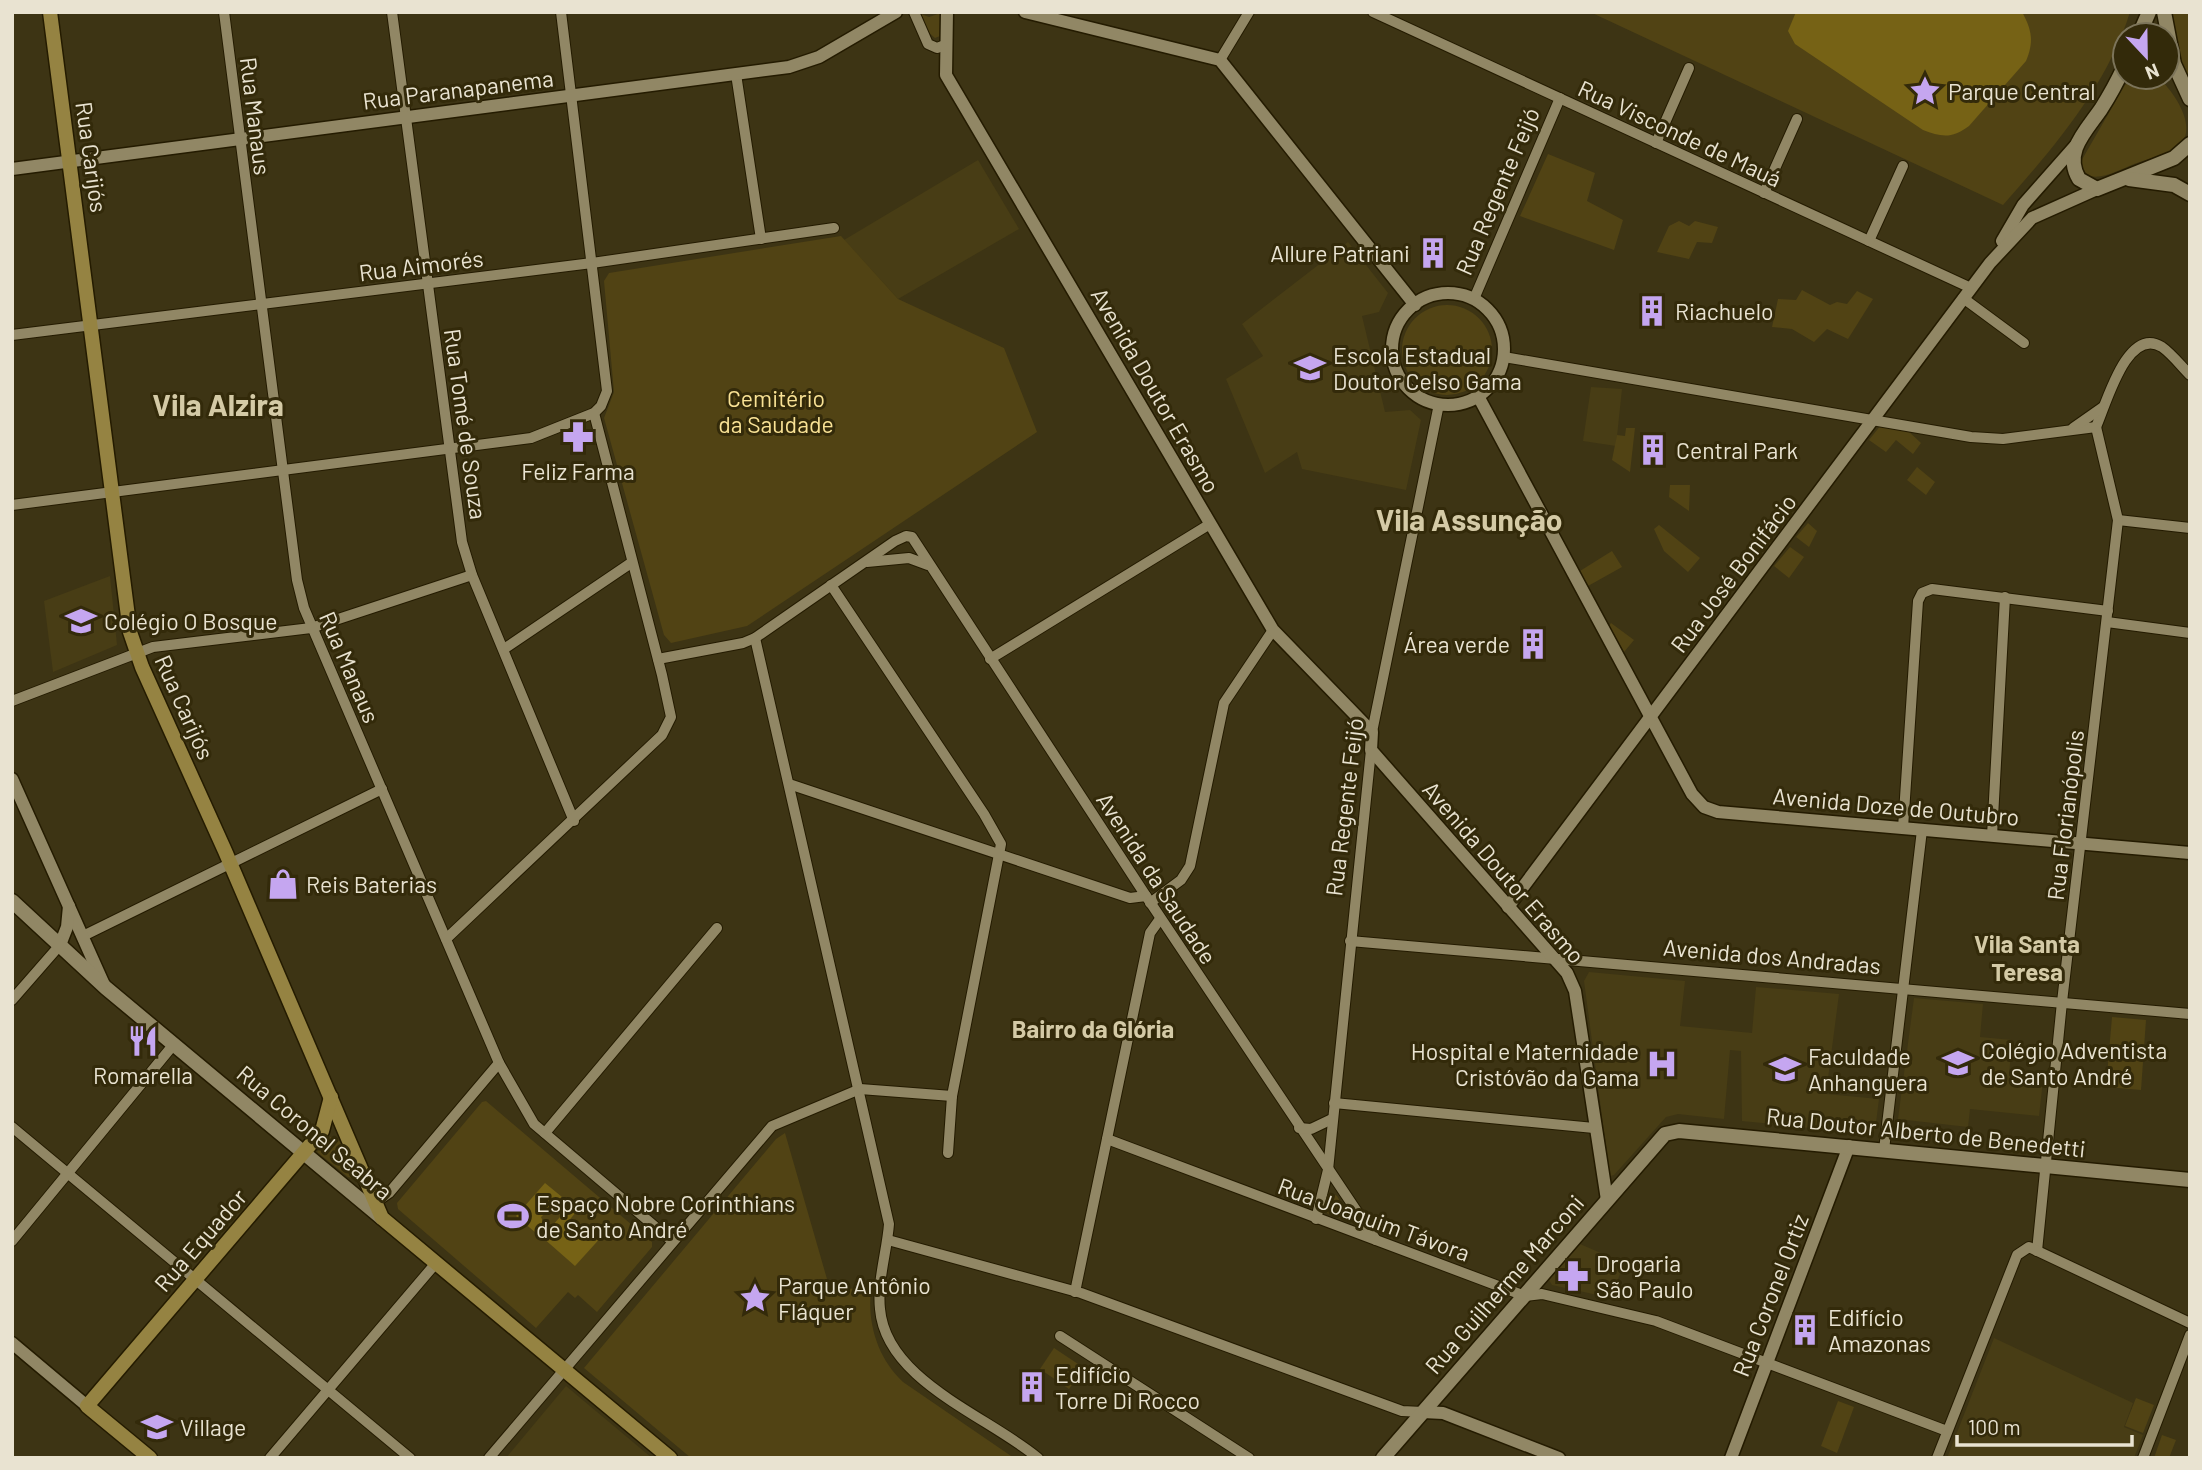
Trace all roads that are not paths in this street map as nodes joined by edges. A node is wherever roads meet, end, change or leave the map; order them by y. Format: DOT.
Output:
graph roads {
  1 [pos="50,12"];
  2 [pos="224,12"];
  3 [pos="392,12"];
  4 [pos="561,12"];
  5 [pos="896,12"];
  6 [pos="914,12"];
  7 [pos="947,12"];
  8 [pos="1025,12"];
  9 [pos="1249,12"];
  10 [pos="1373,12"];
  11 [pos="945,45"];
  12 [pos="1220,60"];
  13 [pos="1689,68"];
  14 [pos="736,74"];
  15 [pos="2181,83"];
  16 [pos="2111,90"];
  17 [pos="571,97"];
  18 [pos="1559,99"];
  19 [pos="2190,99"];
  20 [pos="407,116"];
  21 [pos="1797,119"];
  22 [pos="239,138"];
  23 [pos="1656,143"];
  24 [pos="2190,144"];
  25 [pos="2076,145"];
  26 [pos="70,161"];
  27 [pos="1903,166"];
  28 [pos="12,169"];
  29 [pos="2124,179"];
  30 [pos="2098,189"];
  31 [pos="1764,193"];
  32 [pos="2190,194"];
  33 [pos="834,228"];
  34 [pos="761,239"];
  35 [pos="1869,241"];
  36 [pos="592,263"];
  37 [pos="1990,263"];
  38 [pos="428,283"];
  39 [pos="1967,293"];
  40 [pos="1474,299"];
  41 [pos="262,304"];
  42 [pos="1415,304"];
  43 [pos="91,325"];
  44 [pos="12,335"];
  45 [pos="2024,343"];
  46 [pos="1504,358"];
  47 [pos="2190,375"];
  48 [pos="1478,396"];
  49 [pos="2108,402"];
  50 [pos="1439,404"];
  51 [pos="594,413"];
  52 [pos="1872,420"];
  53 [pos="2096,427"];
  54 [pos="2063,433"];
  55 [pos="450,449"];
  56 [pos="283,470"];
  57 [pos="112,492"];
  58 [pos="12,505"];
  59 [pos="2118,520"];
  60 [pos="1210,524"];
  61 [pos="2190,528"];
  62 [pos="913,540"];
  63 [pos="908,558"];
  64 [pos="631,563"];
  65 [pos="861,564"];
  66 [pos="928,565"];
  67 [pos="472,575"];
  68 [pos="831,585"];
  69 [pos="2005,597"];
  70 [pos="2108,611"];
  71 [pos="2107,622"];
  72 [pos="311,628"];
  73 [pos="1273,630"];
  74 [pos="2190,633"];
  75 [pos="755,638"];
  76 [pos="504,649"];
  77 [pos="136,652"];
  78 [pos="658,659"];
  79 [pos="990,659"];
  80 [pos="12,701"];
  81 [pos="1650,718"];
  82 [pos="1372,732"];
  83 [pos="1371,750"];
  84 [pos="12,779"];
  85 [pos="789,784"];
  86 [pos="382,789"];
  87 [pos="574,821"];
  88 [pos="1903,828"];
  89 [pos="1922,830"];
  90 [pos="1993,836"];
  91 [pos="2082,844"];
  92 [pos="2190,853"];
  93 [pos="1001,855"];
  94 [pos="231,864"];
  95 [pos="1148,900"];
  96 [pos="12,901"];
  97 [pos="69,906"];
  98 [pos="1508,907"];
  99 [pos="1160,919"];
  100 [pos="717,928"];
  101 [pos="83,936"];
  102 [pos="446,939"];
  103 [pos="1350,941"];
  104 [pos="60,945"];
  105 [pos="1552,956"];
  106 [pos="1903,987"];
  107 [pos="106,988"];
  108 [pos="12,1000"];
  109 [pos="2062,1002"];
  110 [pos="2190,1014"];
  111 [pos="174,1044"];
  112 [pos="499,1063"];
  113 [pos="860,1090"];
  114 [pos="331,1096"];
  115 [pos="952,1096"];
  116 [pos="1334,1103"];
  117 [pos="1332,1119"];
  118 [pos="12,1127"];
  119 [pos="1298,1128"];
  120 [pos="1594,1128"];
  121 [pos="323,1131"];
  122 [pos="545,1133"];
  123 [pos="1107,1139"];
  124 [pos="1659,1139"];
  125 [pos="349,1140"];
  126 [pos="1849,1146"];
  127 [pos="1884,1150"];
  128 [pos="305,1152"];
  129 [pos="948,1153"];
  130 [pos="2045,1166"];
  131 [pos="1328,1170"];
  132 [pos="70,1174"];
  133 [pos="2190,1180"];
  134 [pos="1607,1200"];
  135 [pos="376,1202"];
  136 [pos="382,1218"];
  137 [pos="1316,1219"];
  138 [pos="888,1240"];
  139 [pos="1376,1240"];
  140 [pos="12,1241"];
  141 [pos="672,1241"];
  142 [pos="2033,1249"];
  143 [pos="436,1263"];
  144 [pos="196,1280"];
  145 [pos="1075,1292"];
  146 [pos="1525,1296"];
  147 [pos="2190,1323"];
  148 [pos="2190,1335"];
  149 [pos="1060,1336"];
  150 [pos="12,1343"];
  151 [pos="1767,1363"];
  152 [pos="564,1369"];
  153 [pos="329,1389"];
  154 [pos="87,1406"];
  155 [pos="1423,1412"];
  156 [pos="1947,1431"];
  157 [pos="1538,1454"];
  158 [pos="150,1458"];
  159 [pos="270,1458"];
  160 [pos="410,1458"];
  161 [pos="489,1458"];
  162 [pos="670,1458"];
  163 [pos="1038,1458"];
  164 [pos="1249,1458"];
  165 [pos="1383,1458"];
  166 [pos="1559,1458"];
  167 [pos="1731,1458"];
  168 [pos="1937,1458"];
  169 [pos="2143,1458"];
  1 -- 26 [label="main road, Rua Carijós"];
  2 -- 22 [label="street, Rua Manaus"];
  3 -- 20 [label="street, Rua Tomé de Souza"];
  4 -- 17 [label="street"];
  5 -- 14 [label="street, Rua Paranapanema"];
  6 -- 11 [label="street"];
  7 -- 11 [label="street, Avenida Doutor Erasmo"];
  8 -- 12 [label="street"];
  9 -- 12 [label="street"];
  10 -- 18 [label="street, Rua Visconde de Mauá"];
  11 -- 60 [label="street, Avenida Doutor Erasmo"];
  12 -- 42 [label="street"];
  13 -- 23 [label="street"];
  14 -- 17 [label="street, Rua Paranapanema"];
  14 -- 34 [label="street"];
  15 -- 19 [label="main road"];
  16 -- 25 [label="main road"];
  17 -- 20 [label="street, Rua Paranapanema"];
  17 -- 36 [label="street"];
  18 -- 23 [label="street, Rua Visconde de Mauá"];
  18 -- 40 [label="street, Rua Regente Feijó"];
  20 -- 22 [label="street, Rua Paranapanema"];
  20 -- 38 [label="street, Rua Tomé de Souza"];
  21 -- 31 [label="street"];
  22 -- 26 [label="street, Rua Paranapanema"];
  22 -- 41 [label="street, Rua Manaus"];
  23 -- 31 [label="street, Rua Visconde de Mauá"];
  24 -- 29 [label="main road"];
  25 -- 30 [label="main road"];
  25 -- 37 [label="street, Rua José Bonifácio"];
  26 -- 28 [label="street, Rua Paranapanema"];
  26 -- 43 [label="main road, Rua Carijós"];
  27 -- 35 [label="street"];
  29 -- 30 [label="main road"];
  29 -- 32 [label="main road"];
  30 -- 37 [label="street, Rua José Bonifácio"];
  31 -- 35 [label="street, Rua Visconde de Mauá"];
  33 -- 34 [label="street, Rua Aimorés"];
  34 -- 36 [label="street, Rua Aimorés"];
  35 -- 39 [label="street, Rua Visconde de Mauá"];
  36 -- 38 [label="street, Rua Aimorés"];
  36 -- 51 [label="street"];
  37 -- 39 [label="street, Rua José Bonifácio"];
  38 -- 41 [label="street, Rua Aimorés"];
  38 -- 55 [label="street, Rua Tomé de Souza"];
  39 -- 45 [label="street, Rua Visconde de Mauá"];
  39 -- 52 [label="street, Rua José Bonifácio"];
  40 -- 42 [label="street"];
  40 -- 46 [label="street"];
  41 -- 43 [label="street, Rua Aimorés"];
  41 -- 56 [label="street, Rua Manaus"];
  42 -- 50 [label="street"];
  43 -- 44 [label="street, Rua Aimorés"];
  43 -- 57 [label="main road, Rua Carijós"];
  46 -- 48 [label="street"];
  46 -- 52 [label="street"];
  47 -- 49 [label="street"];
  48 -- 50 [label="street"];
  48 -- 81 [label="street, Avenida Doze de Outubro"];
  49 -- 53 [label="street"];
  49 -- 54 [label="street"];
  50 -- 82 [label="street, Rua Regente Feijó"];
  51 -- 55 [label="street"];
  51 -- 64 [label="street"];
  52 -- 54 [label="street"];
  52 -- 81 [label="street, Rua José Bonifácio"];
  53 -- 54 [label="street"];
  53 -- 59 [label="street, Rua Florianópolis"];
  55 -- 56 [label="street"];
  55 -- 67 [label="street, Rua Tomé de Souza"];
  56 -- 57 [label="street"];
  56 -- 72 [label="street, Rua Manaus"];
  57 -- 58 [label="street"];
  57 -- 77 [label="main road, Rua Carijós"];
  59 -- 61 [label="street"];
  59 -- 70 [label="street, Rua Florianópolis"];
  60 -- 73 [label="street, Avenida Doutor Erasmo"];
  60 -- 79 [label="street"];
  62 -- 63 [label="street"];
  62 -- 65 [label="street"];
  62 -- 66 [label="street, Avenida da Saudade"];
  63 -- 65 [label="street"];
  63 -- 66 [label="street"];
  64 -- 76 [label="street"];
  64 -- 78 [label="street"];
  65 -- 68 [label="street"];
  66 -- 79 [label="street, Avenida da Saudade"];
  67 -- 72 [label="street"];
  67 -- 76 [label="street, Rua Tomé de Souza"];
  68 -- 75 [label="street"];
  68 -- 93 [label="street"];
  69 -- 70 [label="street"];
  69 -- 88 [label="street"];
  69 -- 90 [label="street"];
  70 -- 71 [label="street, Rua Florianópolis"];
  71 -- 74 [label="street"];
  71 -- 91 [label="street, Rua Florianópolis"];
  72 -- 77 [label="street"];
  72 -- 86 [label="street, Rua Manaus"];
  73 -- 82 [label="street, Avenida Doutor Erasmo"];
  73 -- 95 [label="street"];
  75 -- 78 [label="street"];
  75 -- 85 [label="street"];
  76 -- 87 [label="street, Rua Tomé de Souza"];
  77 -- 80 [label="street"];
  77 -- 94 [label="main road, Rua Carijós"];
  78 -- 87 [label="street"];
  79 -- 95 [label="street, Avenida da Saudade"];
  81 -- 88 [label="street, Avenida Doze de Outubro"];
  81 -- 98 [label="street, Rua José Bonifácio"];
  82 -- 83 [label="street, Rua Regente Feijó"];
  83 -- 98 [label="street, Avenida Doutor Erasmo"];
  83 -- 103 [label="street, Rua Regente Feijó"];
  84 -- 97 [label="street, Rua Coronel Seabra"];
  85 -- 93 [label="street"];
  85 -- 113 [label="street"];
  86 -- 94 [label="street"];
  86 -- 102 [label="street, Rua Manaus"];
  87 -- 102 [label="street"];
  88 -- 89 [label="street, Avenida Doze de Outubro"];
  89 -- 90 [label="street, Avenida Doze de Outubro"];
  89 -- 106 [label="street"];
  90 -- 91 [label="street, Avenida Doze de Outubro"];
  91 -- 92 [label="street, Avenida Doze de Outubro"];
  91 -- 109 [label="street, Rua Florianópolis"];
  93 -- 95 [label="street"];
  93 -- 115 [label="street"];
  94 -- 101 [label="street"];
  94 -- 114 [label="main road, Rua Carijós"];
  95 -- 99 [label="street, Avenida da Saudade"];
  96 -- 104 [label="main road"];
  97 -- 101 [label="street, Rua Coronel Seabra"];
  97 -- 104 [label="street"];
  98 -- 105 [label="street, Avenida Doutor Erasmo"];
  99 -- 119 [label="street, Avenida da Saudade"];
  99 -- 123 [label="street"];
  100 -- 122 [label="street"];
  101 -- 107 [label="street, Rua Coronel Seabra"];
  102 -- 112 [label="street, Rua Manaus"];
  103 -- 105 [label="street, Avenida dos Andradas"];
  103 -- 116 [label="street, Rua Regente Feijó"];
  104 -- 107 [label="main road"];
  104 -- 108 [label="street"];
  105 -- 106 [label="street, Avenida dos Andradas"];
  105 -- 120 [label="street, Avenida Doutor Erasmo"];
  106 -- 109 [label="street, Avenida dos Andradas"];
  106 -- 127 [label="street"];
  107 -- 111 [label="main road, Rua Coronel Seabra"];
  109 -- 110 [label="street, Avenida dos Andradas"];
  109 -- 130 [label="street, Rua Florianópolis"];
  111 -- 128 [label="main road, Rua Coronel Seabra"];
  111 -- 132 [label="street"];
  112 -- 122 [label="street, Rua Manaus"];
  112 -- 135 [label="street"];
  113 -- 115 [label="street"];
  113 -- 138 [label="street"];
  113 -- 141 [label="street"];
  114 -- 121 [label="main road, Rua Equador"];
  114 -- 125 [label="main road, Rua Carijós"];
  115 -- 129 [label="street"];
  116 -- 117 [label="street, Rua Regente Feijó"];
  116 -- 120 [label="street"];
  117 -- 119 [label="street"];
  117 -- 131 [label="street, Rua Regente Feijó"];
  118 -- 132 [label="street"];
  119 -- 131 [label="street, Avenida da Saudade"];
  120 -- 134 [label="street, Avenida Doutor Erasmo"];
  121 -- 125 [label="main road"];
  121 -- 128 [label="main road, Rua Equador"];
  122 -- 141 [label="street, Rua Manaus"];
  123 -- 137 [label="street, Rua Joaquim Távora"];
  123 -- 145 [label="street"];
  124 -- 126 [label="main road, Rua Doutor Alberto de Benedetti"];
  124 -- 134 [label="main road, Rua Guilherme Marconi"];
  125 -- 135 [label="main road, Rua Carijós"];
  126 -- 127 [label="main road, Rua Doutor Alberto de Benedetti"];
  126 -- 151 [label="street, Rua Coronel Ortiz"];
  127 -- 130 [label="main road, Rua Doutor Alberto de Benedetti"];
  128 -- 136 [label="main road, Rua Coronel Seabra"];
  128 -- 144 [label="main road, Rua Equador"];
  130 -- 133 [label="main road, Rua Doutor Alberto de Benedetti"];
  130 -- 142 [label="street, Rua Florianópolis"];
  131 -- 137 [label="street, Rua Regente Feijó"];
  131 -- 139 [label="street, Avenida da Saudade"];
  132 -- 140 [label="street"];
  132 -- 144 [label="street"];
  134 -- 146 [label="main road, Rua Guilherme Marconi"];
  135 -- 136 [label="main road, Rua Carijós"];
  136 -- 143 [label="main road, Rua Coronel Seabra"];
  137 -- 139 [label="street, Rua Joaquim Távora"];
  138 -- 145 [label="street"];
  138 -- 163 [label="street"];
  139 -- 146 [label="street, Rua Joaquim Távora"];
  141 -- 152 [label="street"];
  142 -- 147 [label="street"];
  142 -- 156 [label="street"];
  143 -- 152 [label="main road, Rua Coronel Seabra"];
  143 -- 153 [label="street"];
  144 -- 153 [label="street"];
  144 -- 154 [label="main road, Rua Equador"];
  145 -- 155 [label="street"];
  146 -- 151 [label="street, Rua Joaquim Távora"];
  146 -- 155 [label="main road, Rua Guilherme Marconi"];
  148 -- 169 [label="street"];
  149 -- 164 [label="street"];
  150 -- 154 [label="street"];
  151 -- 156 [label="street, Rua Joaquim Távora"];
  151 -- 167 [label="street, Rua Coronel Ortiz"];
  152 -- 161 [label="street"];
  152 -- 162 [label="main road, Rua Coronel Seabra"];
  153 -- 159 [label="street"];
  153 -- 160 [label="street"];
  154 -- 158 [label="main road"];
  155 -- 157 [label="street"];
  155 -- 165 [label="main road, Rua Guilherme Marconi"];
  156 -- 168 [label="street"];
  157 -- 166 [label="street"];
}
